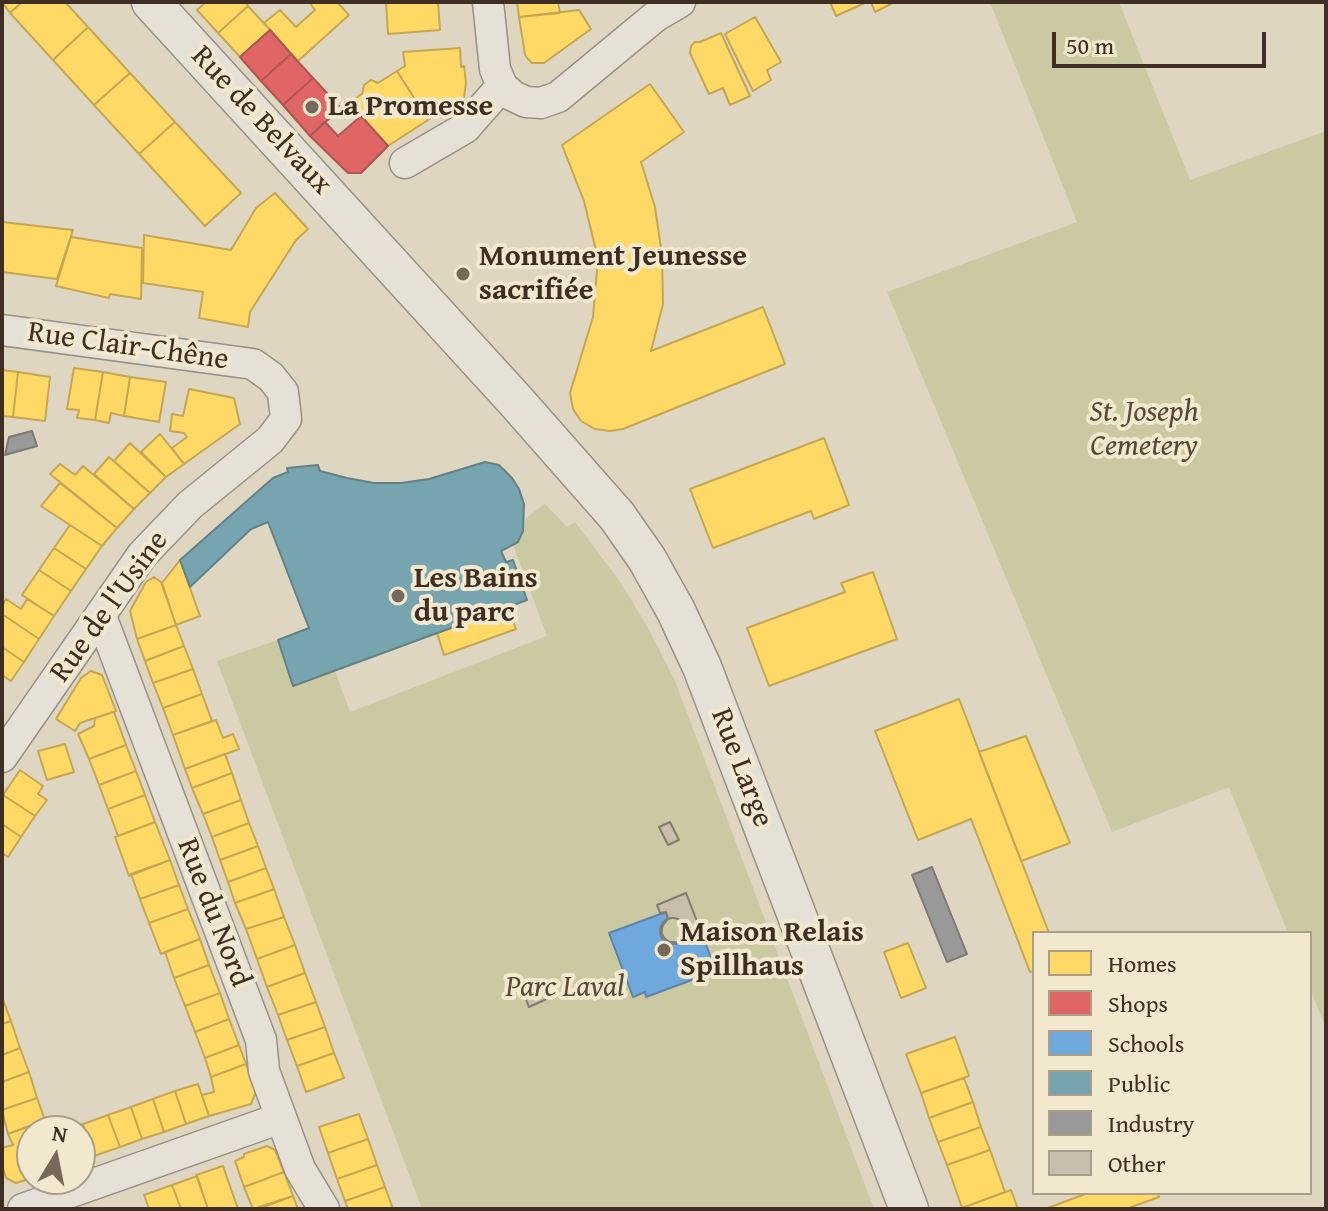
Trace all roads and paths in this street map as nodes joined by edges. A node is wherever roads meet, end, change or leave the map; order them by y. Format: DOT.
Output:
graph roads {
  1 [pos="151,2"];
  2 [pos="488,2"];
  3 [pos="680,2"];
  4 [pos="502,86"];
  5 [pos="405,163"];
  6 [pos="2,330"];
  7 [pos="253,364"];
  8 [pos="491,373"];
  9 [pos="101,616"];
  10 [pos="2,757"];
  11 [pos="281,1118"];
  12 [pos="23,1209"];
  13 [pos="324,1209"];
  14 [pos="909,1209"];
  1 -- 8 [label="street, Rue de Belvaux"];
  2 -- 4 [label="street"];
  3 -- 4 [label="street"];
  4 -- 5 [label="street"];
  6 -- 7 [label="street, Rue Clair-Chêne"];
  7 -- 9 [label="street, Rue de l'Usine"];
  8 -- 14 [label="street, Rue Large"];
  9 -- 10 [label="street, Rue de l'Usine"];
  9 -- 11 [label="street, Rue du Nord"];
  11 -- 12 [label="street"];
  11 -- 13 [label="street, Rue du Nord"];
}
